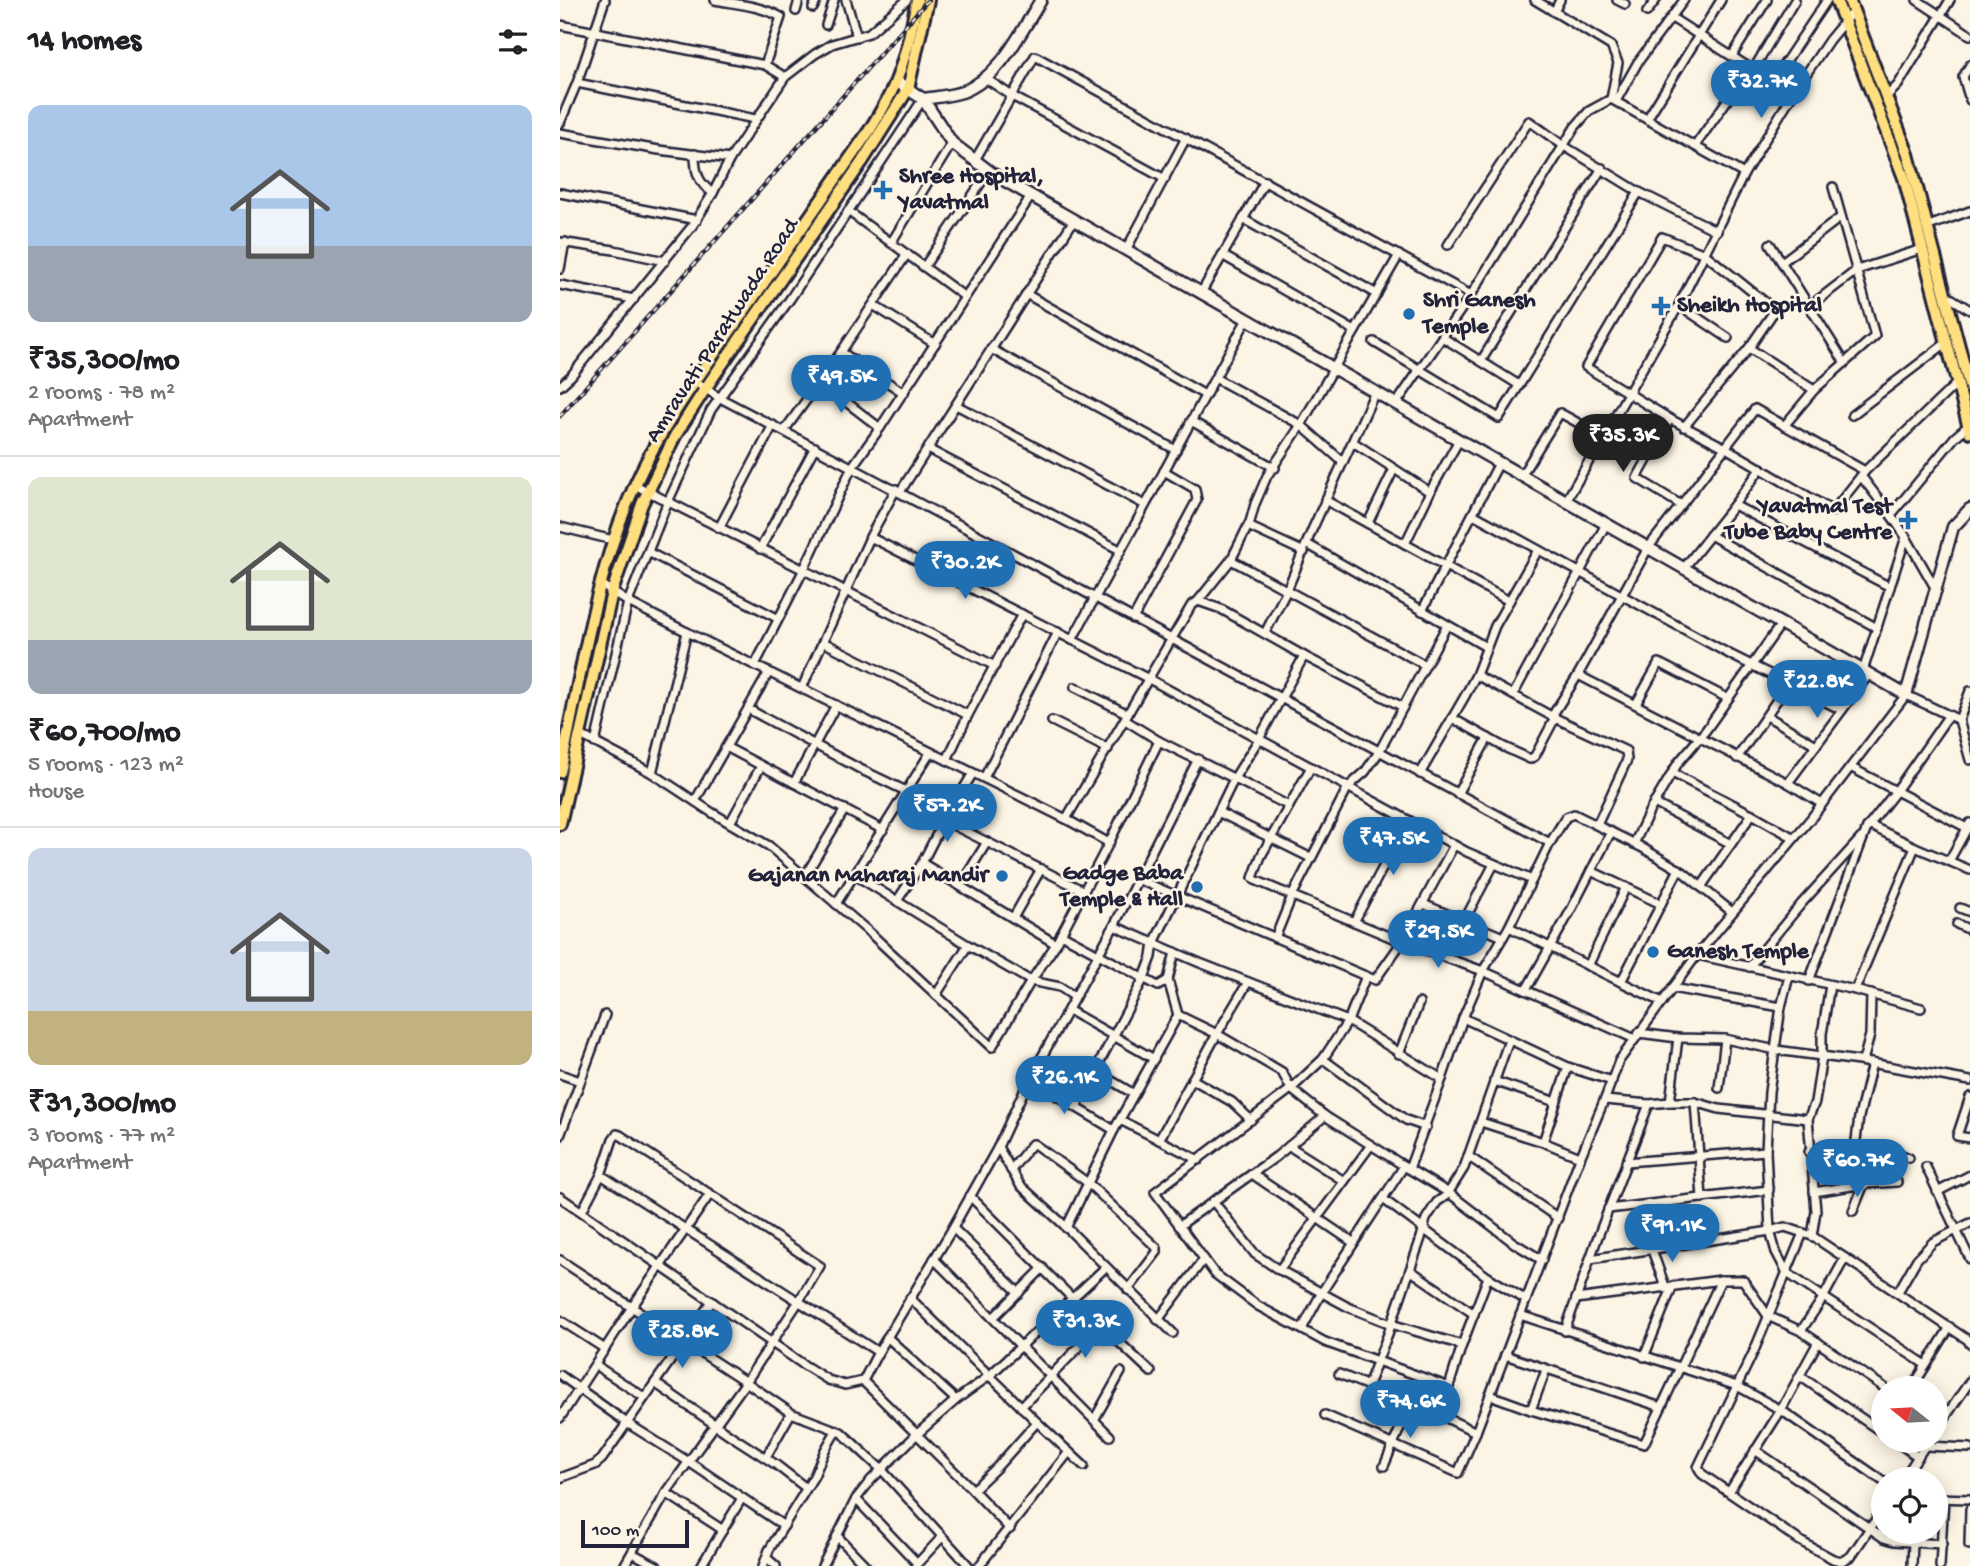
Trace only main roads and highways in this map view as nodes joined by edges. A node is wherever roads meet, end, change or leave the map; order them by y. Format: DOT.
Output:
graph roads {
  1 [pos="917,0"];
  2 [pos="928,0"];
  3 [pos="1836,0"];
  4 [pos="1851,5"];
  5 [pos="1923,228"];
  6 [pos="1958,362"];
  7 [pos="1970,388"];
  8 [pos="1969,429"];
  9 [pos="564,768"];
  10 [pos="560,824"];
  1 -- 9 [label="main road, Amravati Paratwada Road"];
  2 -- 9 [label="main road, Amravati Paratwada Road"];
  3 -- 5 [label="main road"];
  4 -- 5 [label="main road"];
  5 -- 6 [label="main road"];
  5 -- 6 [label="main road"];
  6 -- 7 [label="main road"];
  6 -- 8 [label="main road"];
  9 -- 10 [label="main road, Amravati Paratwada Road"];
}
